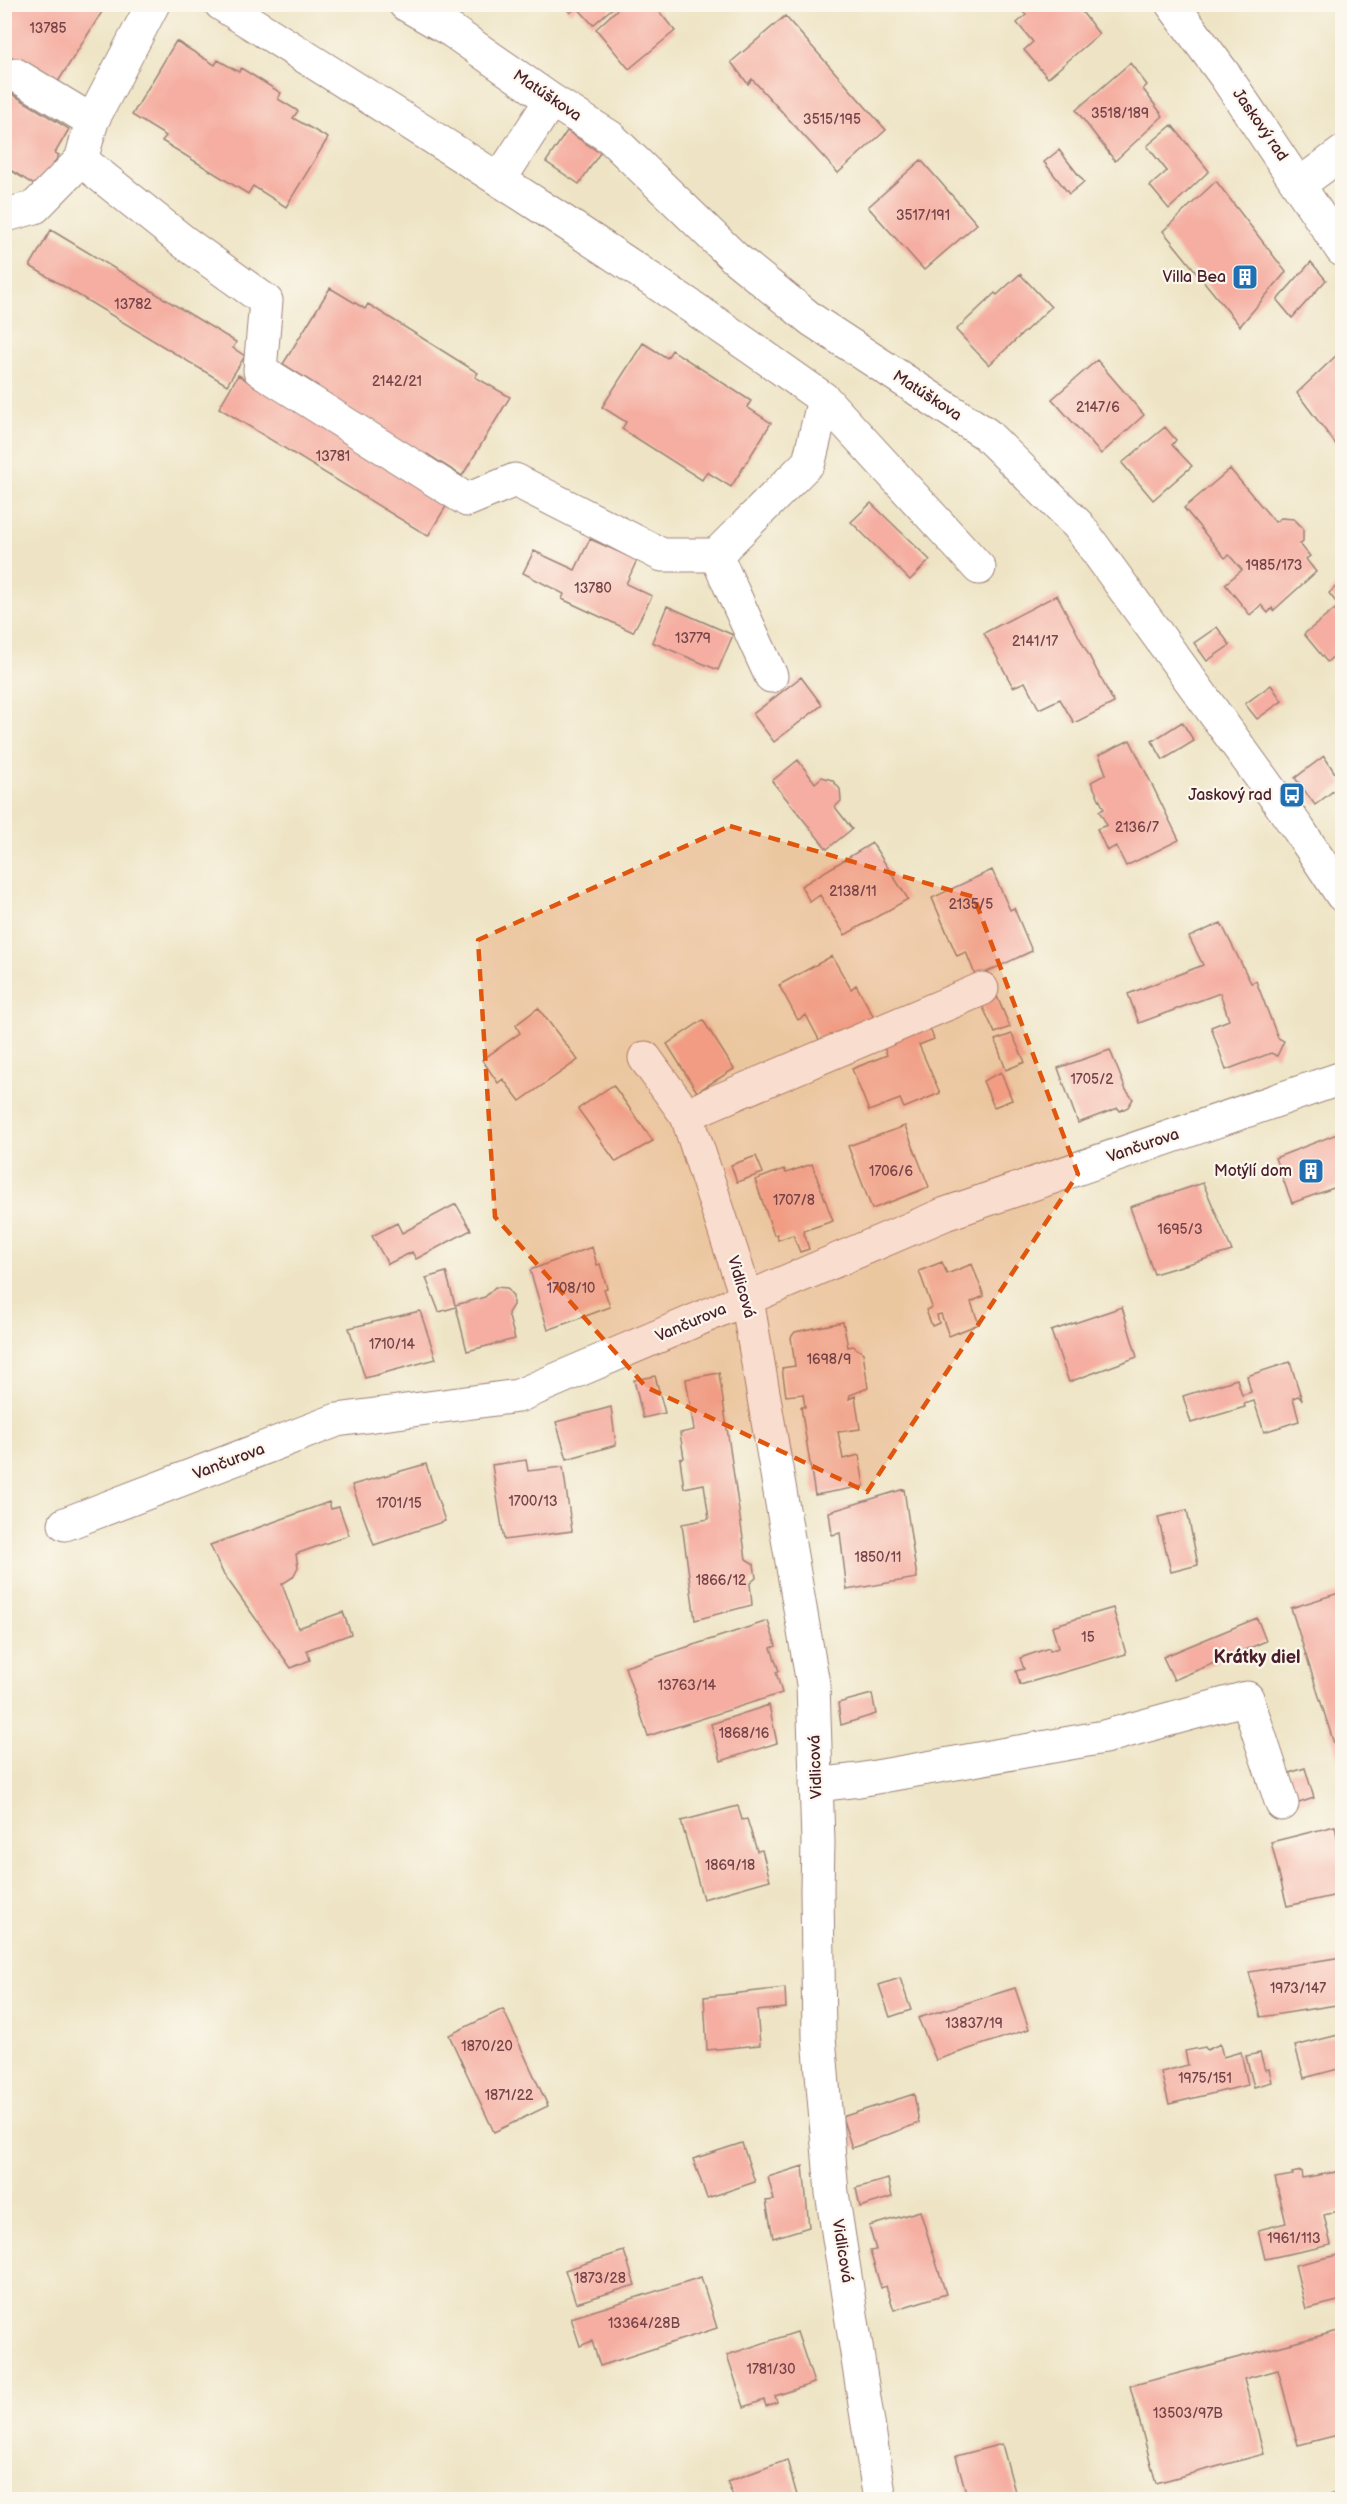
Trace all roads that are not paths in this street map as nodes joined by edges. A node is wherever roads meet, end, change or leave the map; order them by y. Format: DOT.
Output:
graph roads {
  1 [pos="153,4"];
  2 [pos="221,4"];
  3 [pos="405,4"];
  4 [pos="1172,4"];
  5 [pos="16,75"];
  6 [pos="551,100"];
  7 [pos="92,122"];
  8 [pos="1342,153"];
  9 [pos="81,160"];
  10 [pos="500,179"];
  11 [pos="1300,184"];
  12 [pos="4,212"];
  13 [pos="1342,250"];
  14 [pos="824,399"];
  15 [pos="716,555"];
  16 [pos="979,568"];
  17 [pos="771,676"];
  18 [pos="1342,896"];
  19 [pos="982,989"];
  20 [pos="645,1058"];
  21 [pos="1342,1078"];
  22 [pos="687,1116"];
  23 [pos="747,1299"];
  24 [pos="65,1524"];
  25 [pos="816,1785"];
  26 [pos="1282,1803"];
  27 [pos="880,2499"];
  1 -- 7 [label="street"];
  2 -- 10 [label="street"];
  3 -- 6 [label="street, Matúškova"];
  4 -- 11 [label="street, Jaskový rad"];
  5 -- 7 [label="street"];
  6 -- 10 [label="street"];
  6 -- 18 [label="street, Matúškova"];
  7 -- 9 [label="street"];
  8 -- 11 [label="street"];
  9 -- 12 [label="street"];
  9 -- 15 [label="street"];
  10 -- 14 [label="street"];
  11 -- 13 [label="street, Jaskový rad"];
  14 -- 15 [label="street"];
  14 -- 16 [label="street"];
  15 -- 17 [label="street"];
  19 -- 22 [label="street"];
  20 -- 22 [label="street, Vidlicová"];
  21 -- 23 [label="street, Vančurova"];
  22 -- 23 [label="street, Vidlicová"];
  23 -- 24 [label="street, Vančurova"];
  23 -- 25 [label="street, Vidlicová"];
  25 -- 26 [label="street"];
  25 -- 27 [label="street, Vidlicová"];
}
